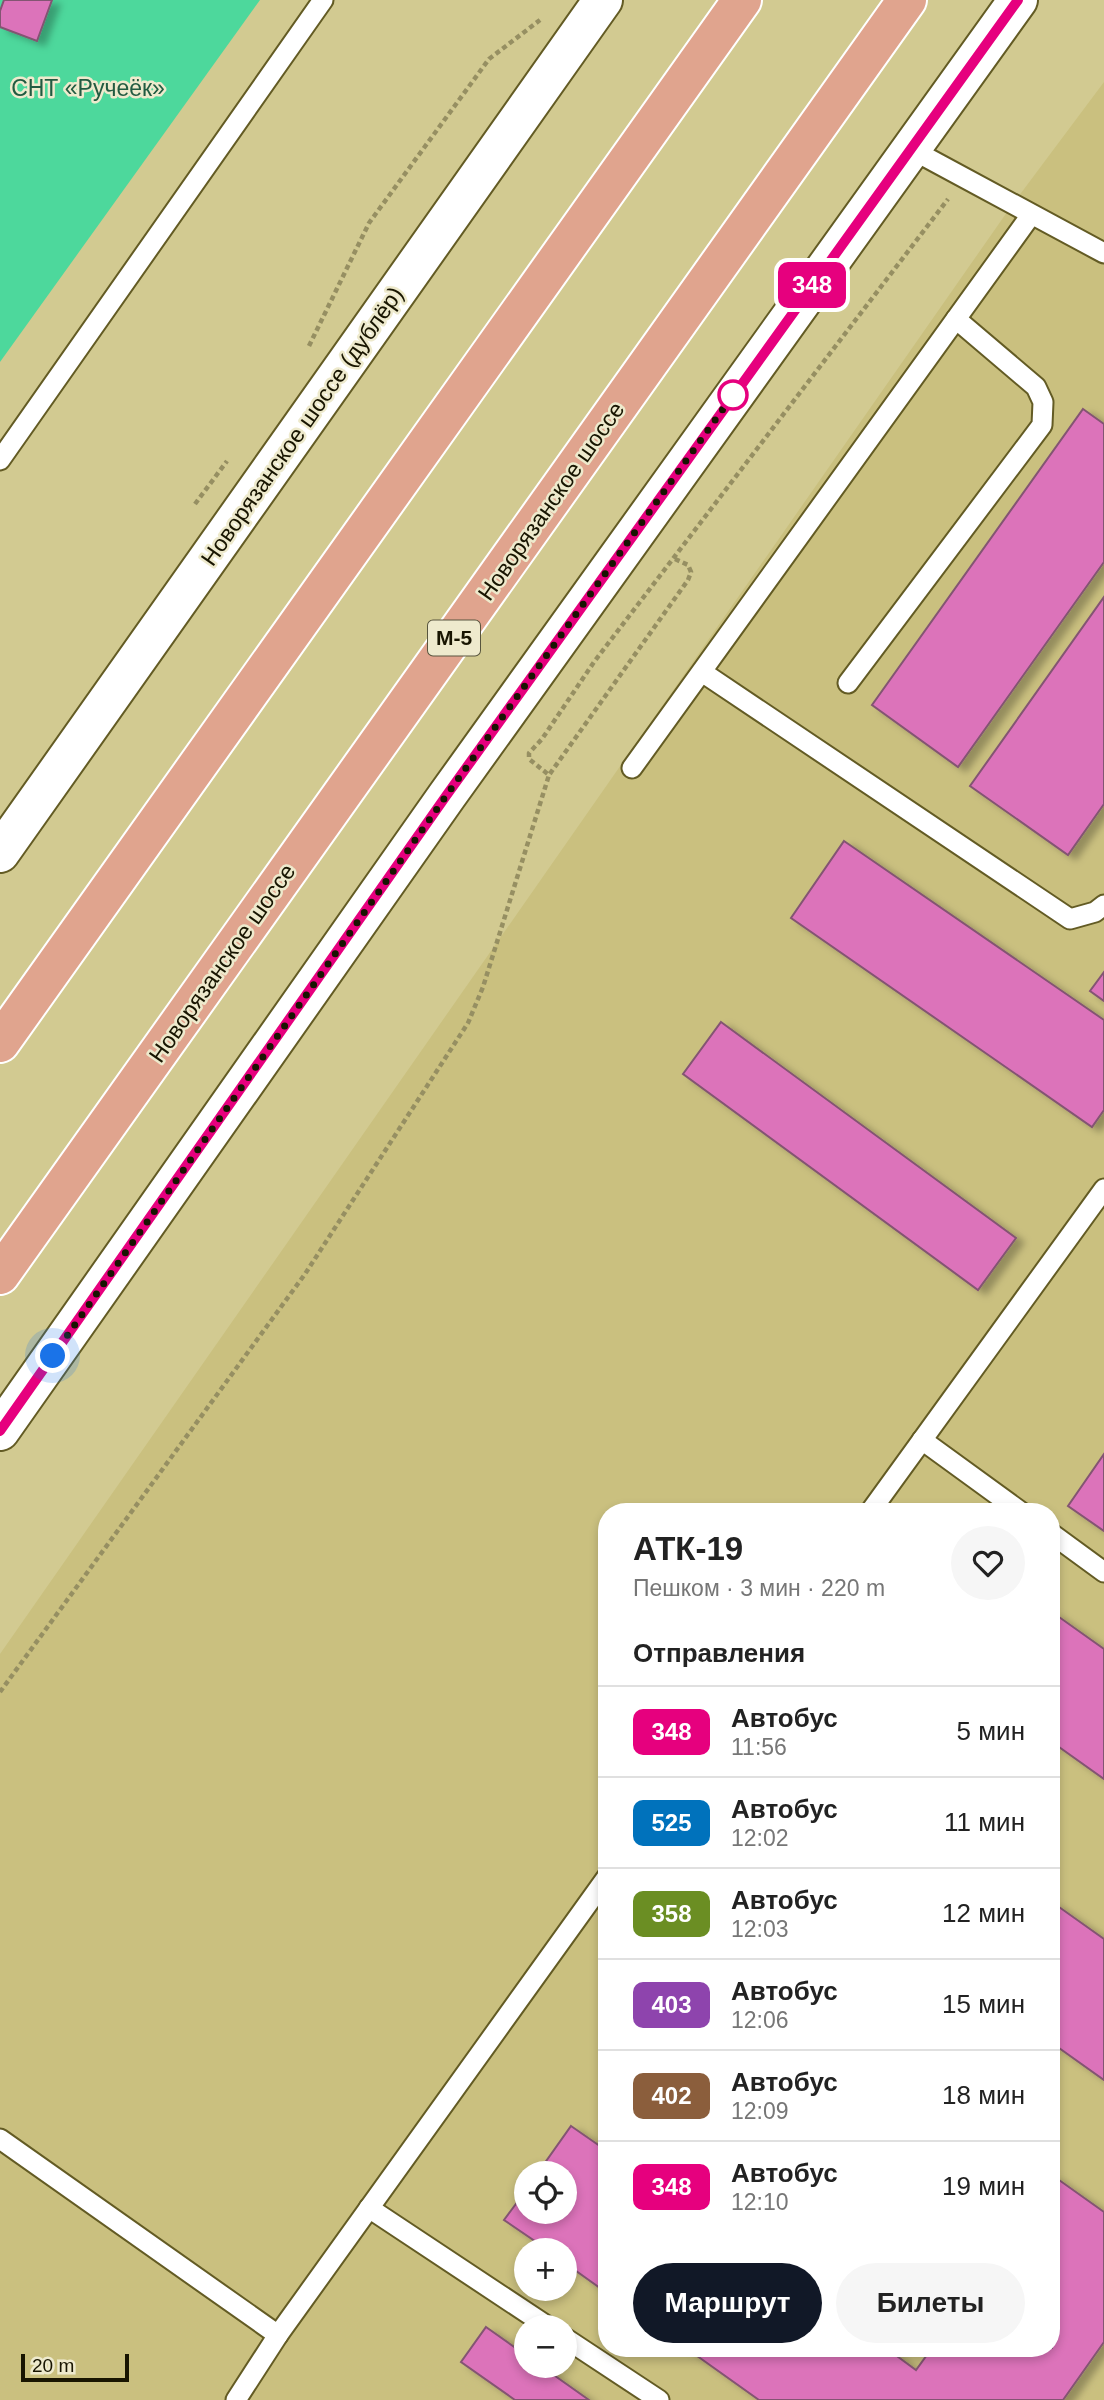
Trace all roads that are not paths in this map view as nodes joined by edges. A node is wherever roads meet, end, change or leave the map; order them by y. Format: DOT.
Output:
graph roads {
  1 [pos="323,0"];
  2 [pos="603,0"];
  3 [pos="743,0"];
  4 [pos="907,0"];
  5 [pos="1018,0"];
  6 [pos="909,148"];
  7 [pos="1031,215"];
  8 [pos="1104,253"];
  9 [pos="956,319"];
  10 [pos="0,460"];
  11 [pos="702,672"];
  12 [pos="848,683"];
  13 [pos="632,768"];
  14 [pos="0,853"];
  15 [pos="1104,905"];
  16 [pos="0,1042"];
  17 [pos="1104,1189"];
  18 [pos="0,1275"];
  19 [pos="0,1431"];
  20 [pos="922,1440"];
  21 [pos="876,1503"];
  22 [pos="1009,1503"];
  23 [pos="1060,1540"];
  24 [pos="1104,1572"];
  25 [pos="598,1890"];
  26 [pos="0,2139"];
  27 [pos="369,2208"];
  28 [pos="530,2315"];
  29 [pos="278,2335"];
  30 [pos="577,2346"];
  31 [pos="236,2400"];
  32 [pos="659,2400"];
  1 -- 10 [label="lane"];
  2 -- 14 [label="street, Новорязанское шоссе (дублёр)"];
  3 -- 16 [label="highway"];
  4 -- 18 [label="highway, Новорязанское шоссе / М-5"];
  5 -- 6 [label="street"];
  6 -- 7 [label="lane"];
  6 -- 19 [label="street"];
  7 -- 8 [label="lane"];
  7 -- 9 [label="lane"];
  9 -- 11 [label="lane"];
  9 -- 12 [label="lane"];
  11 -- 13 [label="lane"];
  11 -- 15 [label="lane"];
  17 -- 20 [label="lane"];
  20 -- 21 [label="lane"];
  20 -- 22 [label="lane"];
  23 -- 24 [label="lane"];
  25 -- 27 [label="lane"];
  26 -- 29 [label="lane"];
  27 -- 28 [label="lane"];
  27 -- 29 [label="lane"];
  29 -- 31 [label="lane"];
  30 -- 32 [label="lane"];
}
